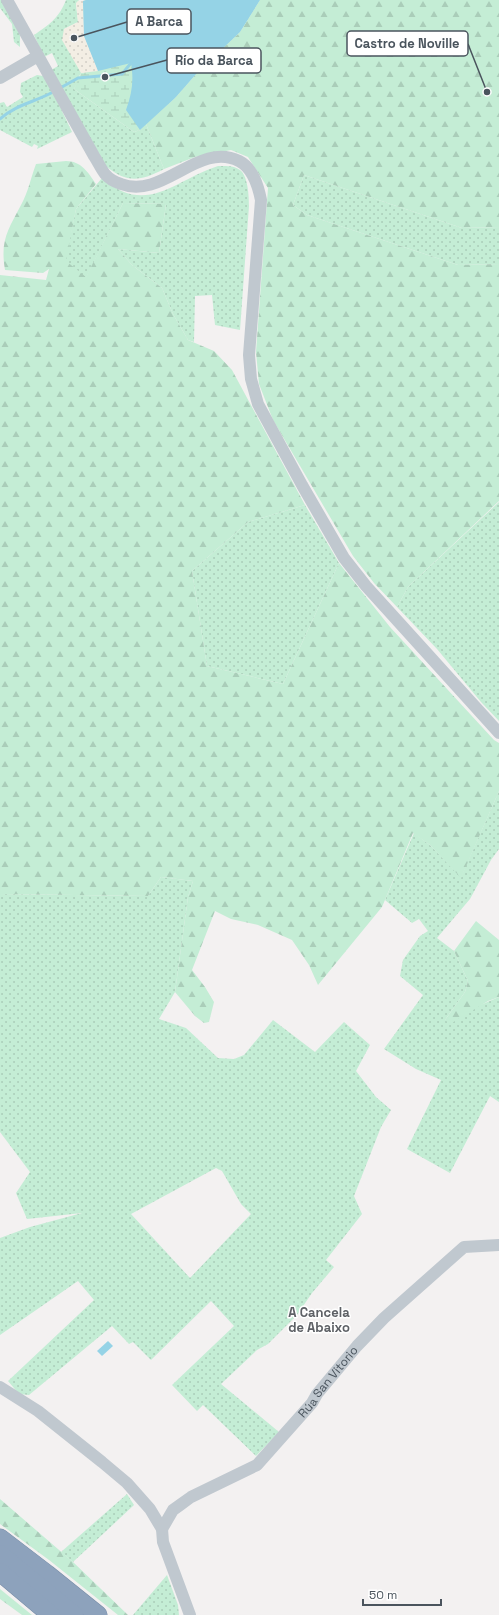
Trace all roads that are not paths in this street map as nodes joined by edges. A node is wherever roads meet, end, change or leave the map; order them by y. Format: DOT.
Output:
graph roads {
  1 [pos="7,0"];
  2 [pos="38,56"];
  3 [pos="0,78"];
  4 [pos="499,733"];
  5 [pos="499,1245"];
  6 [pos="0,1387"];
  7 [pos="162,1528"];
  8 [pos="0,1538"];
  9 [pos="0,1554"];
  10 [pos="0,1572"];
  11 [pos="51,1615"];
  12 [pos="74,1615"];
  13 [pos="98,1615"];
  14 [pos="190,1615"];
  1 -- 2 [label="street"];
  2 -- 3 [label="street"];
  2 -- 4 [label="street"];
  5 -- 7 [label="street, Rúa San Vitorio"];
  6 -- 7 [label="street"];
  7 -- 14 [label="street"];
  8 -- 13 [label="highway"];
  9 -- 12 [label="highway"];
  10 -- 11 [label="highway"];
}
